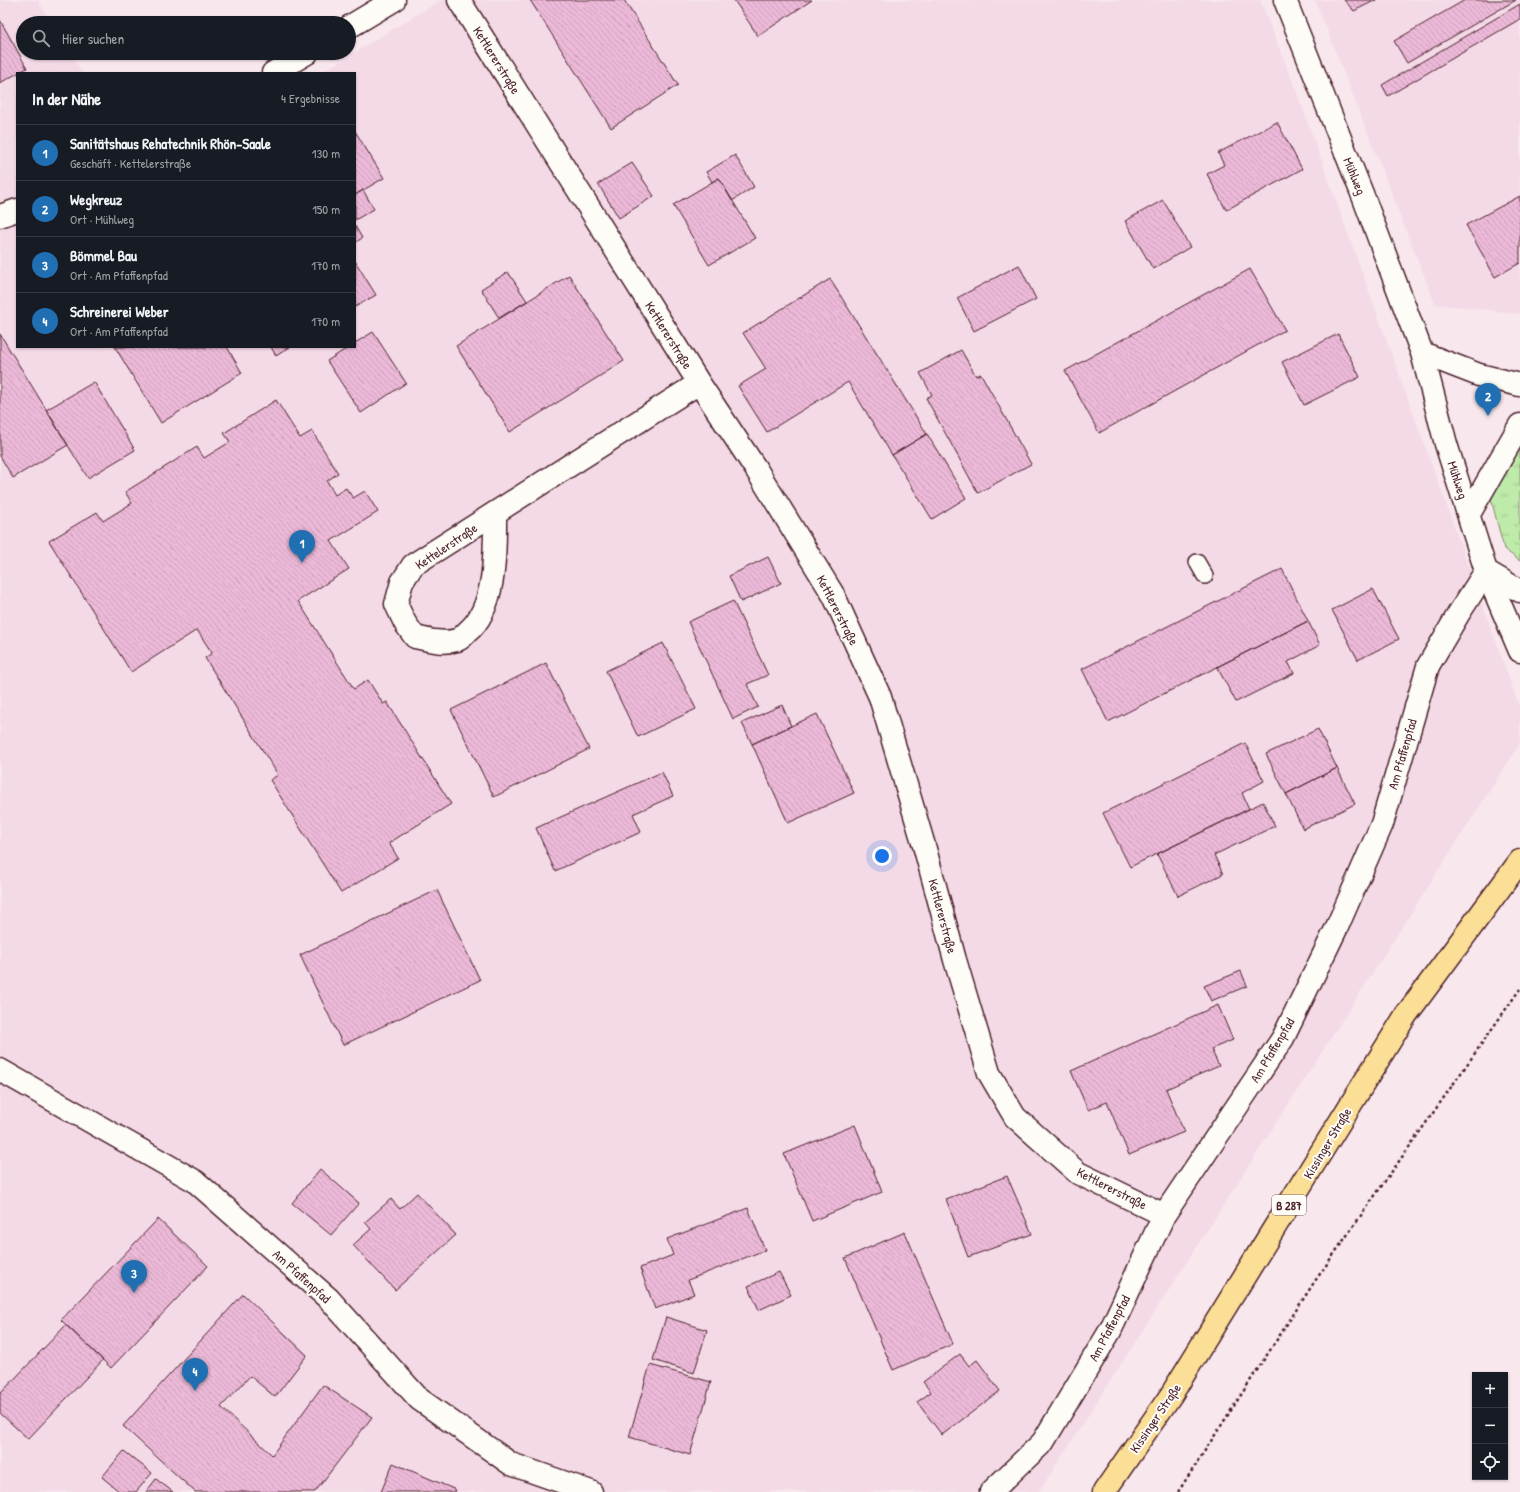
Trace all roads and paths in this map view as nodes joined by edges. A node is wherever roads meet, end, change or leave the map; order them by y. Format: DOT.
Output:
graph roads {
  1 [pos="394,0"];
  2 [pos="459,0"];
  3 [pos="1286,0"];
  4 [pos="356,23"];
  5 [pos="294,60"];
  6 [pos="275,72"];
  7 [pos="16,210"];
  8 [pos="0,216"];
  9 [pos="1422,353"];
  10 [pos="699,383"];
  11 [pos="1520,385"];
  12 [pos="1520,425"];
  13 [pos="495,514"];
  14 [pos="1469,514"];
  15 [pos="1197,562"];
  16 [pos="1486,571"];
  17 [pos="1205,576"];
  18 [pos="1520,591"];
  19 [pos="1520,651"];
  20 [pos="1520,861"];
  21 [pos="1520,989"];
  22 [pos="0,1070"];
  23 [pos="1164,1215"];
  24 [pos="591,1492"];
  25 [pos="991,1492"];
  26 [pos="1104,1492"];
  27 [pos="1178,1492"];
  1 -- 4 [label="street"];
  2 -- 10 [label="street, Kettlererstraße"];
  3 -- 9 [label="street, Mühlweg"];
  5 -- 6 [label="street"];
  7 -- 8 [label="street"];
  9 -- 11 [label="street"];
  9 -- 14 [label="street, Mühlweg"];
  10 -- 13 [label="street, Kettelerstraße"];
  10 -- 23 [label="street, Kettlererstraße"];
  12 -- 14 [label="street, Mühlweg"];
  13 -- 13 [label="street, Kettelerstraße"];
  14 -- 16 [label="street, Mühlweg"];
  15 -- 17 [label="lane"];
  16 -- 18 [label="street"];
  16 -- 19 [label="street, Mühlweg"];
  16 -- 23 [label="street, Am Pfaffenpfad"];
  20 -- 26 [label="main road, Kissinger Straße / B 287"];
  21 -- 27 [label="path"];
  22 -- 24 [label="street, Am Pfaffenpfad"];
  23 -- 25 [label="street, Am Pfaffenpfad"];
}
